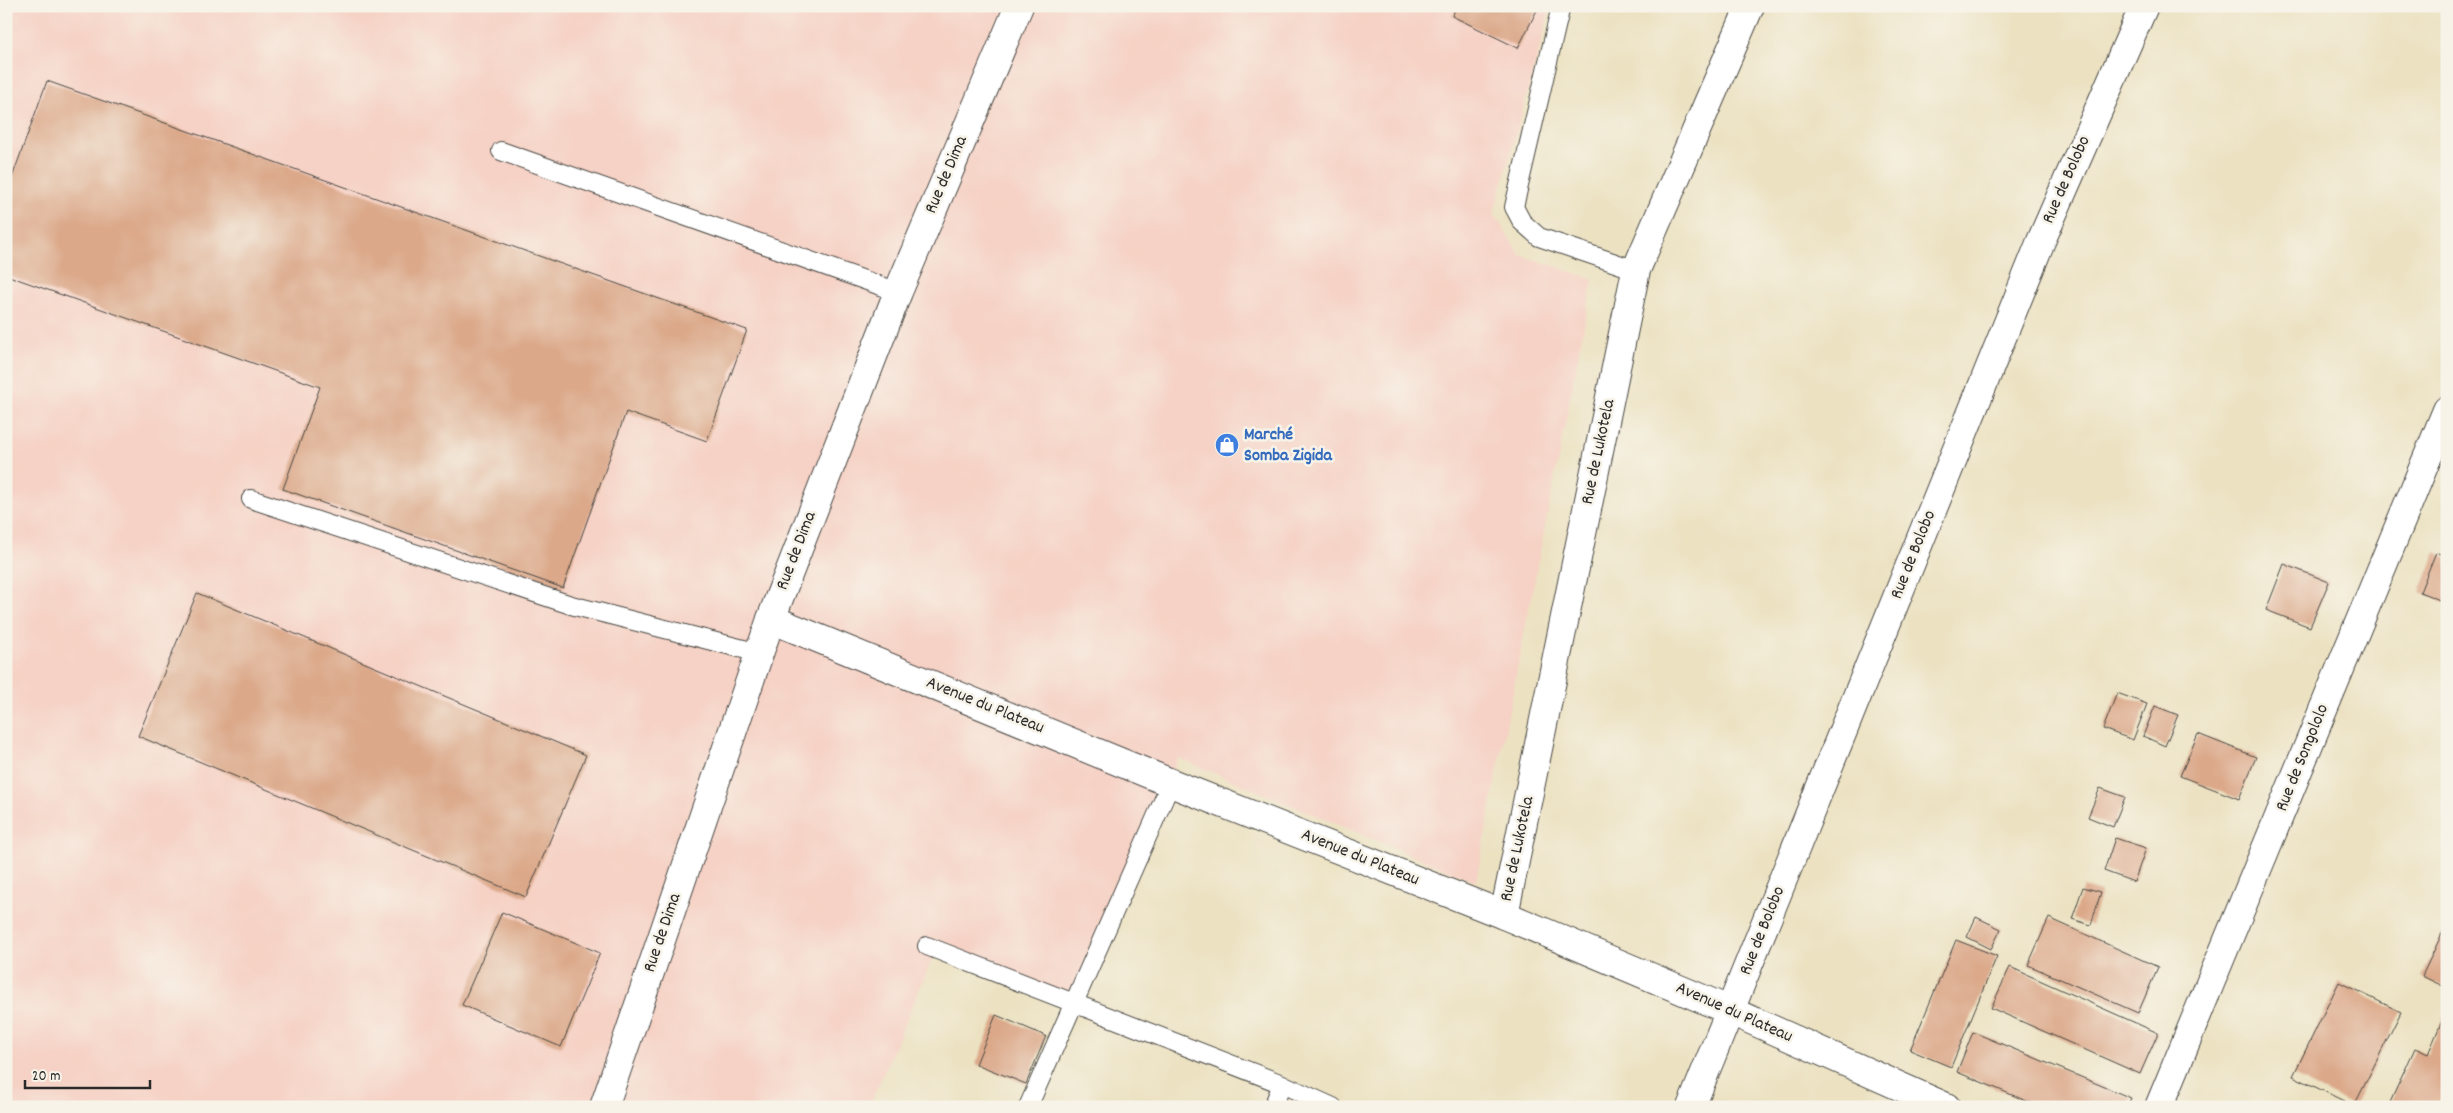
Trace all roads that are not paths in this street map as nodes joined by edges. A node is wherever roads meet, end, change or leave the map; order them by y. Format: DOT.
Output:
graph roads {
  1 [pos="1019,6"];
  2 [pos="1561,6"];
  3 [pos="1750,6"];
  4 [pos="2144,6"];
  5 [pos="501,151"];
  6 [pos="1636,270"];
  7 [pos="898,292"];
  8 [pos="2447,410"];
  9 [pos="251,499"];
  10 [pos="771,619"];
  11 [pos="759,653"];
  12 [pos="1171,783"];
  13 [pos="1504,915"];
  14 [pos="927,946"];
  15 [pos="1073,1004"];
  16 [pos="1731,1011"];
  17 [pos="1282,1084"];
  18 [pos="604,1107"];
  19 [pos="1028,1107"];
  20 [pos="1273,1107"];
  21 [pos="1333,1107"];
  22 [pos="1691,1107"];
  23 [pos="1946,1107"];
  24 [pos="2159,1107"];
  1 -- 7 [label="street, Rue de Dima"];
  2 -- 6 [label="lane"];
  3 -- 6 [label="street, Rue de Lukotela"];
  4 -- 16 [label="street, Rue de Bolobo"];
  5 -- 7 [label="lane"];
  6 -- 13 [label="street, Rue de Lukotela"];
  7 -- 10 [label="street, Rue de Dima"];
  8 -- 24 [label="street, Rue de Songololo"];
  9 -- 11 [label="lane"];
  10 -- 11 [label="street, Rue de Dima"];
  10 -- 12 [label="street, Avenue du Plateau"];
  11 -- 18 [label="street, Rue de Dima"];
  12 -- 13 [label="street, Avenue du Plateau"];
  12 -- 15 [label="lane"];
  13 -- 16 [label="street, Avenue du Plateau"];
  14 -- 15 [label="lane"];
  15 -- 17 [label="lane"];
  15 -- 19 [label="lane"];
  16 -- 22 [label="street, Rue de Bolobo"];
  16 -- 23 [label="street, Avenue du Plateau"];
  17 -- 20 [label="lane"];
  17 -- 21 [label="lane"];
}
